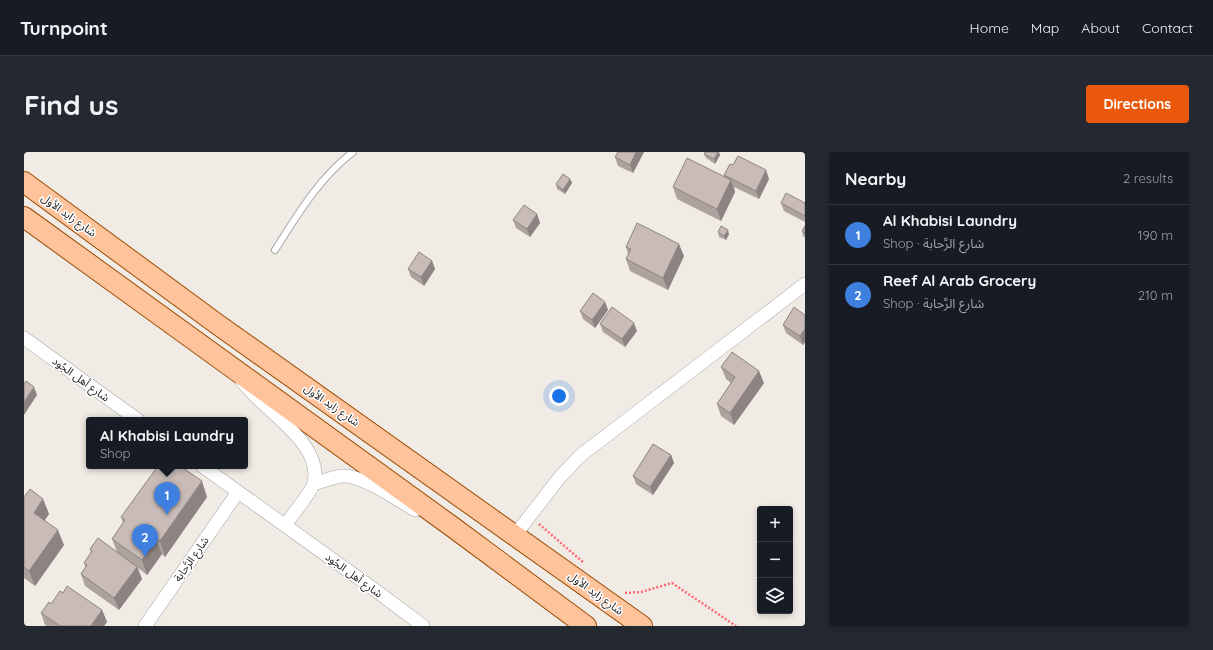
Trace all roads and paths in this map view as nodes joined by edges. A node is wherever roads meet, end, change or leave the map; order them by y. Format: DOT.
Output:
graph roads {
  1 [pos="353,152"];
  2 [pos="24,182"];
  3 [pos="24,217"];
  4 [pos="276,250"];
  5 [pos="805,284"];
  6 [pos="24,338"];
  7 [pos="232,367"];
  8 [pos="134,417"];
  9 [pos="206,469"];
  10 [pos="314,484"];
  11 [pos="238,492"];
  12 [pos="530,516"];
  13 [pos="285,525"];
  14 [pos="454,528"];
  15 [pos="515,535"];
  16 [pos="588,566"];
  17 [pos="624,593"];
  18 [pos="145,626"];
  19 [pos="423,626"];
  20 [pos="586,626"];
  21 [pos="642,626"];
  22 [pos="736,626"];
  1 -- 4 [label="lane"];
  2 -- 15 [label="main road, شارع زايد الأول"];
  3 -- 7 [label="main road"];
  5 -- 12 [label="street"];
  6 -- 8 [label="street, شارع أهل الجُود"];
  7 -- 10 [label="street"];
  7 -- 14 [label="main road"];
  9 -- 11 [label="street, شارع أهل الجُود"];
  10 -- 13 [label="street"];
  10 -- 14 [label="street"];
  11 -- 13 [label="street, شارع أهل الجُود"];
  11 -- 18 [label="street, شارع الرَّحابة"];
  12 -- 15 [label="street"];
  12 -- 16 [label="path"];
  13 -- 19 [label="street, شارع أهل الجُود"];
  14 -- 20 [label="main road"];
  15 -- 21 [label="main road, شارع زايد الأول"];
  17 -- 22 [label="path"];
}
